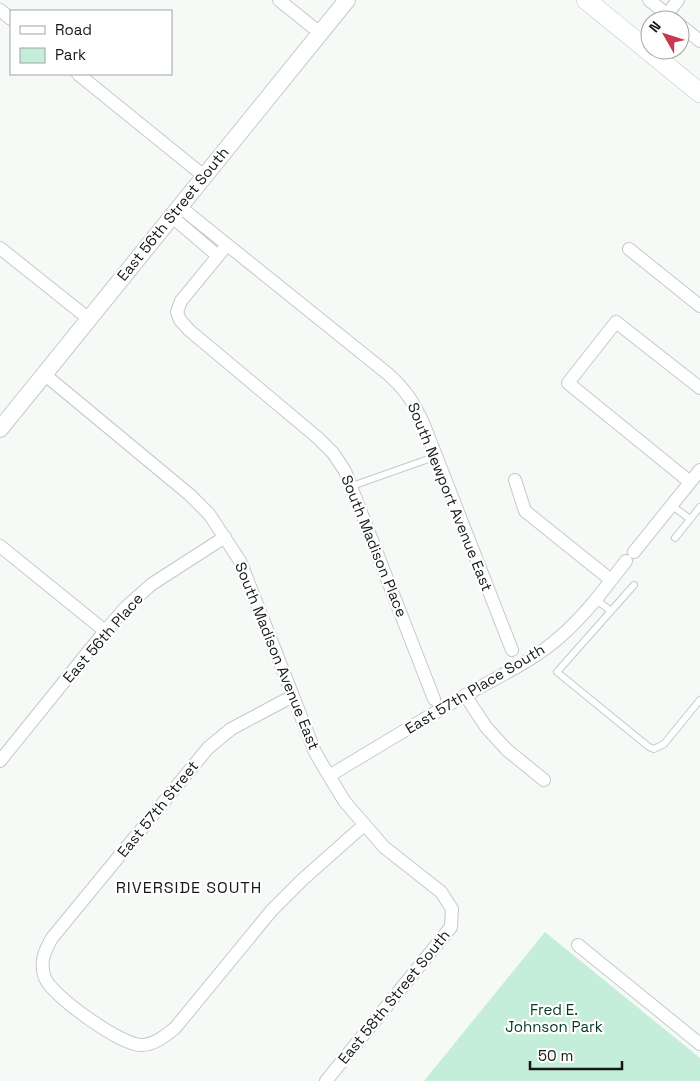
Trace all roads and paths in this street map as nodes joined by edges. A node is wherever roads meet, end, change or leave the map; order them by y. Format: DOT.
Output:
graph roads {
  1 [pos="279,0"];
  2 [pos="347,0"];
  3 [pos="586,0"];
  4 [pos="649,0"];
  5 [pos="0,10"];
  6 [pos="660,10"];
  7 [pos="10,19"];
  8 [pos="320,33"];
  9 [pos="640,37"];
  10 [pos="666,60"];
  11 [pos="79,75"];
  12 [pos="700,93"];
  13 [pos="204,176"];
  14 [pos="175,211"];
  15 [pos="227,245"];
  16 [pos="0,248"];
  17 [pos="629,249"];
  18 [pos="218,256"];
  19 [pos="699,304"];
  20 [pos="89,319"];
  21 [pos="44,374"];
  22 [pos="700,388"];
  23 [pos="0,428"];
  24 [pos="437,456"];
  25 [pos="700,470"];
  26 [pos="515,480"];
  27 [pos="690,482"];
  28 [pos="352,486"];
  29 [pos="672,505"];
  30 [pos="700,507"];
  31 [pos="690,519"];
  32 [pos="225,537"];
  33 [pos="675,538"];
  34 [pos="0,546"];
  35 [pos="611,580"];
  36 [pos="634,585"];
  37 [pos="595,599"];
  38 [pos="611,612"];
  39 [pos="105,631"];
  40 [pos="512,650"];
  41 [pos="465,695"];
  42 [pos="293,696"];
  43 [pos="434,699"];
  44 [pos="700,700"];
  45 [pos="2,754"];
  46 [pos="329,776"];
  47 [pos="544,780"];
  48 [pos="364,825"];
  49 [pos="452,909"];
  50 [pos="578,945"];
  51 [pos="700,1044"];
  52 [pos="326,1081"];
  1 -- 8 [label="street"];
  2 -- 8 [label="street, East 56th Street South"];
  3 -- 9 [label="main road"];
  4 -- 6 [label="street"];
  5 -- 7 [label="street"];
  8 -- 13 [label="street, East 56th Street South"];
  10 -- 12 [label="main road"];
  11 -- 13 [label="street"];
  13 -- 14 [label="street, East 56th Street South"];
  14 -- 15 [label="street, South Newport Avenue East"];
  14 -- 18 [label="street"];
  14 -- 20 [label="street, East 56th Street South"];
  15 -- 18 [label="street"];
  15 -- 24 [label="street, South Newport Avenue East"];
  16 -- 20 [label="street"];
  17 -- 19 [label="street"];
  18 -- 28 [label="street, South Madison Place"];
  20 -- 21 [label="street, East 56th Street South"];
  21 -- 23 [label="street, East 56th Street South"];
  21 -- 32 [label="street, South Madison Avenue East"];
  22 -- 27 [label="street"];
  24 -- 28 [label="lane"];
  24 -- 40 [label="street, South Newport Avenue East"];
  25 -- 27 [label="street, East 57th Place South"];
  26 -- 35 [label="street"];
  27 -- 29 [label="street, East 57th Place South"];
  28 -- 43 [label="street, South Madison Place"];
  29 -- 31 [label="lane"];
  29 -- 35 [label="street, East 57th Place South"];
  30 -- 31 [label="lane"];
  31 -- 33 [label="lane"];
  32 -- 39 [label="street, East 56th Place"];
  32 -- 42 [label="street, South Madison Avenue East"];
  34 -- 39 [label="street"];
  35 -- 37 [label="street, East 57th Place South"];
  36 -- 38 [label="lane"];
  37 -- 38 [label="lane"];
  37 -- 41 [label="street, East 57th Place South"];
  38 -- 44 [label="lane"];
  39 -- 45 [label="street, East 56th Place"];
  41 -- 46 [label="street, East 57th Place South"];
  41 -- 47 [label="street"];
  42 -- 46 [label="street, South Madison Avenue East"];
  42 -- 48 [label="street, East 57th Street"];
  46 -- 48 [label="street, South Madison Avenue East"];
  48 -- 49 [label="street, South Madison Avenue East"];
  49 -- 52 [label="street, East 58th Street South"];
  50 -- 51 [label="street"];
}
